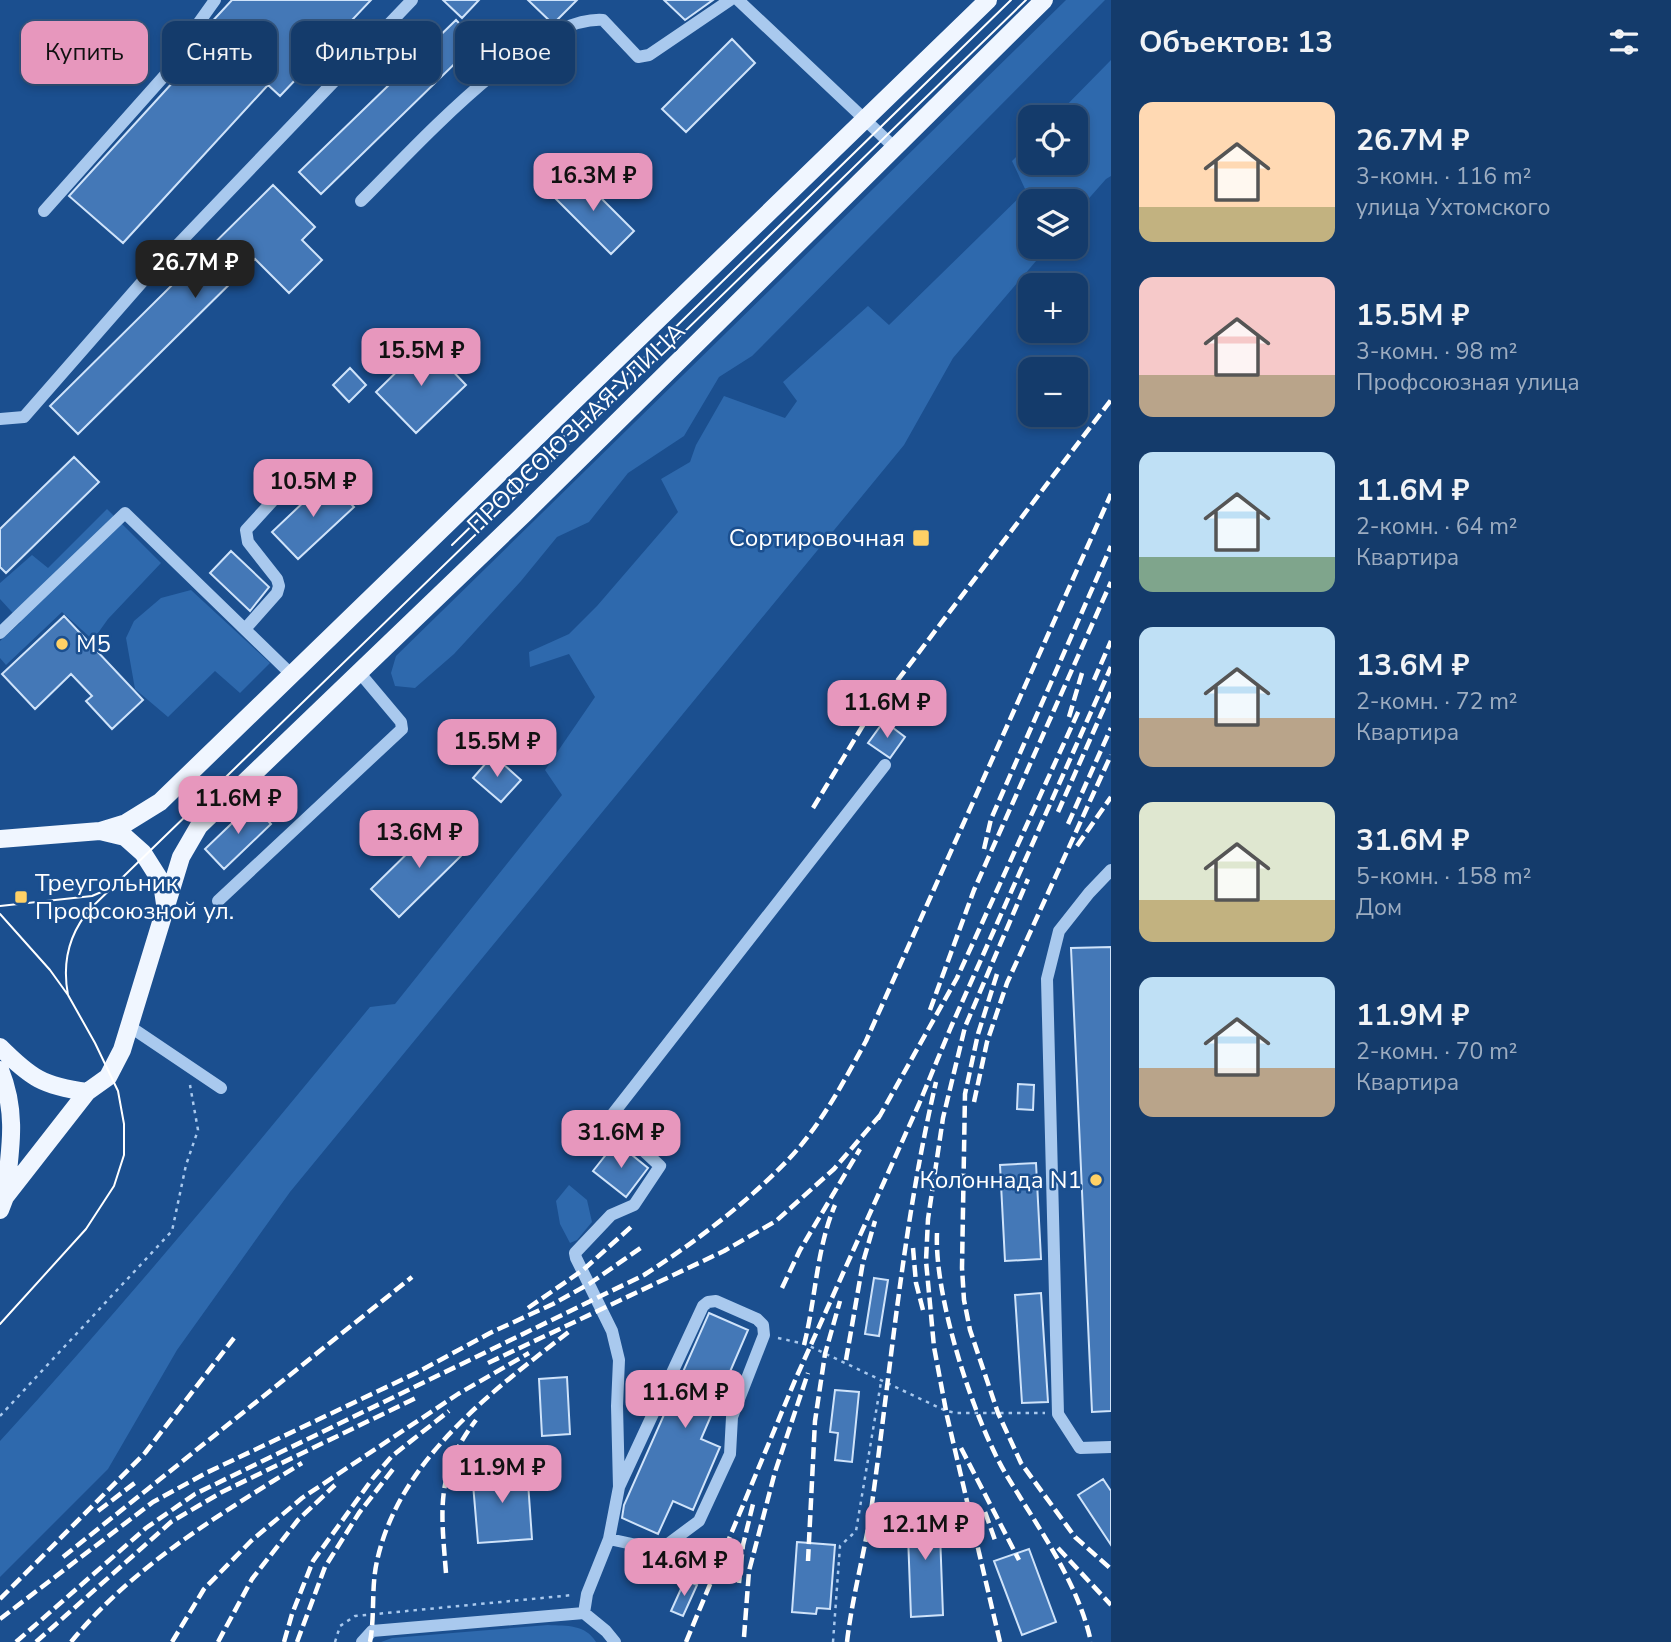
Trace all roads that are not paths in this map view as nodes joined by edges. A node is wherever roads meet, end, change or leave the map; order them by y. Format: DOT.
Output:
graph roads {
  1 [pos="215,0"];
  2 [pos="412,0"];
  3 [pos="730,0"];
  4 [pos="738,0"];
  5 [pos="988,0"];
  6 [pos="1044,0"];
  7 [pos="865,118"];
  8 [pos="894,147"];
  9 [pos="361,201"];
  10 [pos="44,211"];
  11 [pos="0,419"];
  12 [pos="300,471"];
  13 [pos="245,629"];
  14 [pos="0,634"];
  15 [pos="359,672"];
  16 [pos="292,675"];
  17 [pos="886,765"];
  18 [pos="100,831"];
  19 [pos="0,839"];
  20 [pos="1111,870"];
  21 [pos="218,901"];
  22 [pos="165,904"];
  23 [pos="129,1026"];
  24 [pos="0,1047"];
  25 [pos="0,1070"];
  26 [pos="221,1088"];
  27 [pos="87,1092"];
  28 [pos="3,1203"];
  29 [pos="1111,1447"];
  30 [pos="619,1487"];
  31 [pos="609,1539"];
  32 [pos="584,1613"];
  33 [pos="362,1642"];
  34 [pos="615,1642"];
  1 -- 10 [label="street"];
  2 -- 11 [label="street"];
  3 -- 9 [label="street"];
  4 -- 7 [label="street"];
  5 -- 7 [label="main road, ПРОФСОЮЗНАЯ УЛИЦА"];
  6 -- 8 [label="main road, ПРОФСОЮЗНАЯ УЛИЦА"];
  7 -- 8 [label="street"];
  7 -- 16 [label="main road, ПРОФСОЮЗНАЯ УЛИЦА"];
  8 -- 15 [label="main road, ПРОФСОЮЗНАЯ УЛИЦА"];
  12 -- 13 [label="street"];
  13 -- 14 [label="street"];
  13 -- 16 [label="street"];
  15 -- 21 [label="street"];
  15 -- 22 [label="main road, ПРОФСОЮЗНАЯ УЛИЦА"];
  16 -- 18 [label="main road, ПРОФСОЮЗНАЯ УЛИЦА"];
  17 -- 30 [label="street"];
  18 -- 19 [label="main road"];
  18 -- 22 [label="main road"];
  20 -- 29 [label="street"];
  22 -- 23 [label="main road, ПРОФСОЮЗНАЯ УЛИЦА"];
  23 -- 26 [label="street"];
  23 -- 27 [label="main road, ПРОФСОЮЗНАЯ УЛИЦА"];
  24 -- 27 [label="main road"];
  25 -- 28 [label="main road"];
  27 -- 28 [label="main road, ПРОФСОЮЗНАЯ УЛИЦА"];
  30 -- 31 [label="street"];
  30 -- 31 [label="street"];
  31 -- 32 [label="street"];
  32 -- 33 [label="street"];
  32 -- 34 [label="street"];
}
